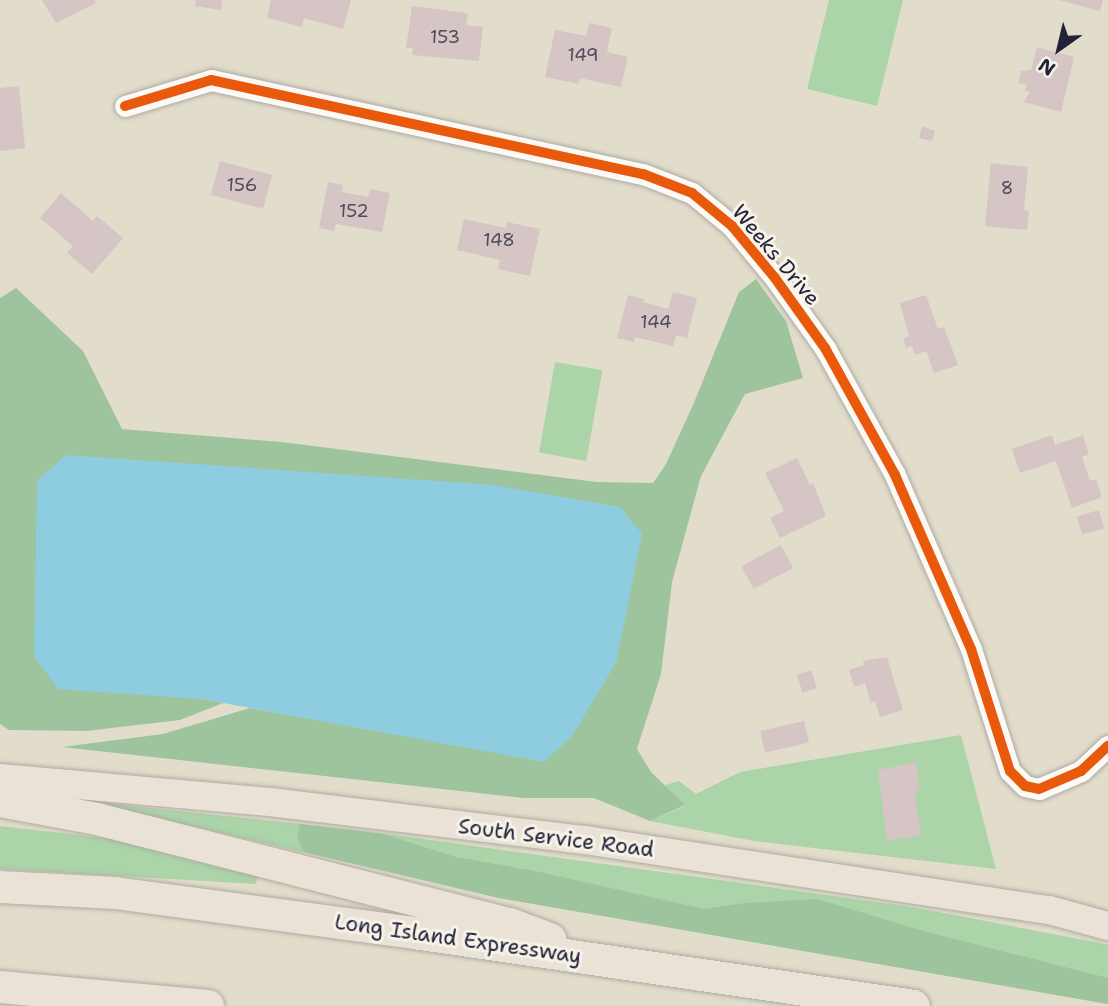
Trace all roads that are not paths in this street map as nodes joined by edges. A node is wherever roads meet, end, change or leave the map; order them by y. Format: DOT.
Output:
graph roads {
  1 [pos="125,106"];
  2 [pos="1108,746"];
  3 [pos="0,778"];
  4 [pos="0,801"];
  5 [pos="0,887"];
  6 [pos="1108,926"];
  7 [pos="604,960"];
  8 [pos="0,987"];
  9 [pos="208,1006"];
  10 [pos="914,1006"];
  1 -- 2 [label="street, Weeks Drive"];
  3 -- 6 [label="main road, South Service Road"];
  4 -- 7 [label="highway"];
  5 -- 7 [label="highway, Long Island Expressway"];
  7 -- 10 [label="highway, Long Island Expressway"];
  8 -- 9 [label="highway"];
}
